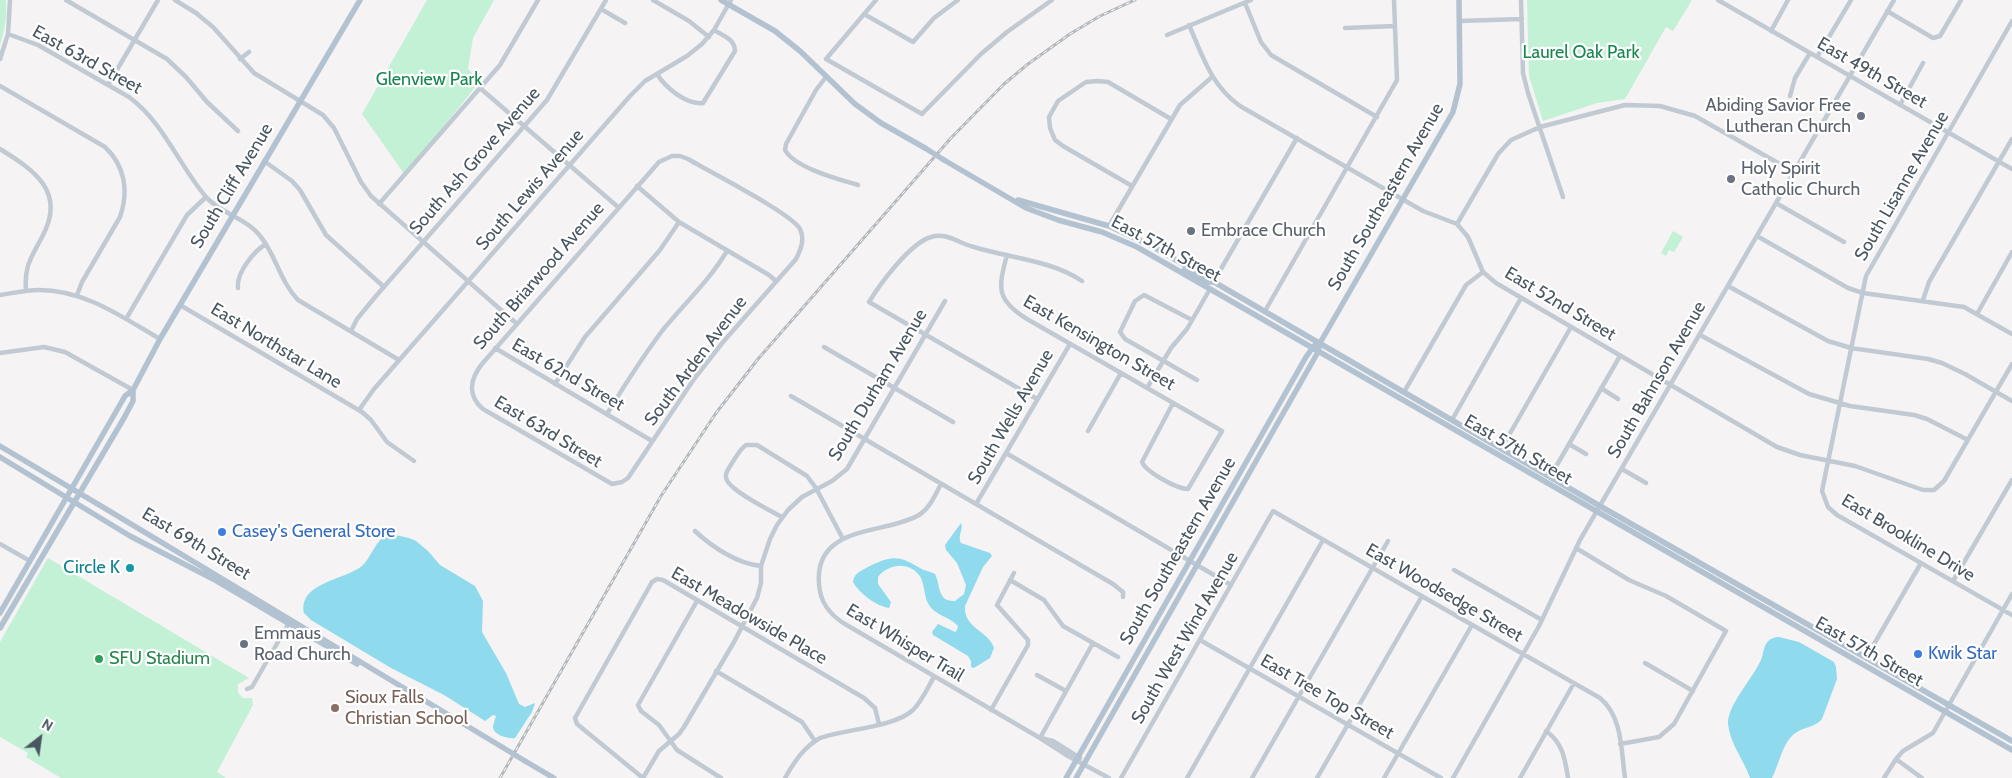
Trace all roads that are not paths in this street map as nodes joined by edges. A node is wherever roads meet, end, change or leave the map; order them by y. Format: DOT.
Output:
graph roads {
  1 [pos="10,0"];
  2 [pos="66,0"];
  3 [pos="158,0"];
  4 [pos="175,0"];
  5 [pos="360,0"];
  6 [pos="538,0"];
  7 [pos="606,0"];
  8 [pos="653,0"];
  9 [pos="721,0"];
  10 [pos="876,0"];
  11 [pos="958,0"];
  12 [pos="1251,0"];
  13 [pos="1394,0"];
  14 [pos="1459,0"];
  15 [pos="1521,0"];
  16 [pos="1719,0"];
  17 [pos="1788,0"];
  18 [pos="1851,0"];
  19 [pos="1894,0"];
  20 [pos="1961,0"];
  21 [pos="1049,1"];
  22 [pos="730,2"];
  23 [pos="1245,3"];
  24 [pos="601,9"];
  25 [pos="1887,11"];
  26 [pos="864,14"];
  27 [pos="1459,20"];
  28 [pos="1522,20"];
  29 [pos="2012,21"];
  30 [pos="625,23"];
  31 [pos="1189,25"];
  32 [pos="1395,26"];
  33 [pos="1345,28"];
  34 [pos="714,30"];
  35 [pos="1771,31"];
  36 [pos="8,34"];
  37 [pos="1166,35"];
  38 [pos="709,37"];
  39 [pos="135,39"];
  40 [pos="248,52"];
  41 [pos="1810,53"];
  42 [pos="1817,57"];
  43 [pos="0,58"];
  44 [pos="240,59"];
  45 [pos="1923,63"];
  46 [pos="657,74"];
  47 [pos="1849,76"];
  48 [pos="826,77"];
  49 [pos="1212,78"];
  50 [pos="108,85"];
  51 [pos="0,86"];
  52 [pos="480,88"];
  53 [pos="1790,96"];
  54 [pos="301,101"];
  55 [pos="1900,105"];
  56 [pos="1377,117"];
  57 [pos="1171,118"];
  58 [pos="525,126"];
  59 [pos="1540,127"];
  60 [pos="238,131"];
  61 [pos="1948,133"];
  62 [pos="1297,138"];
  63 [pos="2012,139"];
  64 [pos="0,149"];
  65 [pos="264,161"];
  66 [pos="1999,162"];
  67 [pos="570,164"];
  68 [pos="1348,168"];
  69 [pos="2012,169"];
  70 [pos="1794,172"];
  71 [pos="858,185"];
  72 [pos="637,186"];
  73 [pos="1132,186"];
  74 [pos="1002,193"];
  75 [pos="206,197"];
  76 [pos="1563,197"];
  77 [pos="1402,199"];
  78 [pos="1776,202"];
  79 [pos="379,204"];
  80 [pos="618,207"];
  81 [pos="232,215"];
  82 [pos="679,222"];
  83 [pos="1456,224"];
  84 [pos="1109,226"];
  85 [pos="1757,236"];
  86 [pos="1844,242"];
  87 [pos="423,243"];
  88 [pos="266,244"];
  89 [pos="727,251"];
  90 [pos="2012,252"];
  91 [pos="1007,255"];
  92 [pos="1163,262"];
  93 [pos="1482,272"];
  94 [pos="776,281"];
  95 [pos="1082,281"];
  96 [pos="1214,281"];
  97 [pos="468,282"];
  98 [pos="1728,286"];
  99 [pos="238,288"];
  100 [pos="384,288"];
  101 [pos="1210,289"];
  102 [pos="26,291"];
  103 [pos="1863,293"];
  104 [pos="77,295"];
  105 [pos="0,296"];
  106 [pos="1521,298"];
  107 [pos="1923,300"];
  108 [pos="945,301"];
  109 [pos="180,305"];
  110 [pos="1265,311"];
  111 [pos="1977,314"];
  112 [pos="126,319"];
  113 [pos="1192,320"];
  114 [pos="516,324"];
  115 [pos="1571,327"];
  116 [pos="351,331"];
  117 [pos="2012,334"];
  118 [pos="925,335"];
  119 [pos="1700,335"];
  120 [pos="160,339"];
  121 [pos="1320,343"];
  122 [pos="1070,344"];
  123 [pos="824,347"];
  124 [pos="495,348"];
  125 [pos="1312,348"];
  126 [pos="1851,348"];
  127 [pos="1318,352"];
  128 [pos="0,353"];
  129 [pos="1620,356"];
  130 [pos="399,360"];
  131 [pos="1162,361"];
  132 [pos="2012,364"];
  133 [pos="1121,373"];
  134 [pos="1197,380"];
  135 [pos="555,384"];
  136 [pos="1671,384"];
  137 [pos="894,388"];
  138 [pos="1147,388"];
  139 [pos="1601,388"];
  140 [pos="134,390"];
  141 [pos="471,390"];
  142 [pos="1996,391"];
  143 [pos="1404,392"];
  144 [pos="791,396"];
  145 [pos="1037,399"];
  146 [pos="1618,399"];
  147 [pos="2012,401"];
  148 [pos="1173,403"];
  149 [pos="1839,404"];
  150 [pos="358,410"];
  151 [pos="607,414"];
  152 [pos="1452,420"];
  153 [pos="953,422"];
  154 [pos="1088,431"];
  155 [pos="1833,434"];
  156 [pos="864,439"];
  157 [pos="1968,440"];
  158 [pos="652,441"];
  159 [pos="1569,444"];
  160 [pos="0,446"];
  161 [pos="1501,449"];
  162 [pos="1006,454"];
  163 [pos="1586,454"];
  164 [pos="0,457"];
  165 [pos="414,461"];
  166 [pos="1827,461"];
  167 [pos="1622,469"];
  168 [pos="1550,477"];
  169 [pos="2012,480"];
  170 [pos="622,482"];
  171 [pos="1646,483"];
  172 [pos="941,484"];
  173 [pos="72,488"];
  174 [pos="816,488"];
  175 [pos="80,493"];
  176 [pos="67,498"];
  177 [pos="74,502"];
  178 [pos="976,504"];
  179 [pos="1600,506"];
  180 [pos="1273,511"];
  181 [pos="1596,513"];
  182 [pos="782,518"];
  183 [pos="695,531"];
  184 [pos="843,539"];
  185 [pos="1323,540"];
  186 [pos="1388,541"];
  187 [pos="0,544"];
  188 [pos="1576,548"];
  189 [pos="30,561"];
  190 [pos="1190,561"];
  191 [pos="1921,563"];
  192 [pos="761,566"];
  193 [pos="1197,566"];
  194 [pos="1373,568"];
  195 [pos="1454,570"];
  196 [pos="1014,573"];
  197 [pos="1010,580"];
  198 [pos="1953,581"];
  199 [pos="1231,585"];
  200 [pos="2012,594"];
  201 [pos="1422,596"];
  202 [pos="1123,597"];
  203 [pos="697,601"];
  204 [pos="2003,609"];
  205 [pos="0,613"];
  206 [pos="2012,615"];
  207 [pos="1542,620"];
  208 [pos="290,622"];
  209 [pos="1472,625"];
  210 [pos="741,626"];
  211 [pos="0,628"];
  212 [pos="1200,640"];
  213 [pos="1094,643"];
  214 [pos="1523,654"];
  215 [pos="1118,657"];
  216 [pos="1866,658"];
  217 [pos="1645,663"];
  218 [pos="1250,669"];
  219 [pos="716,671"];
  220 [pos="1037,675"];
  221 [pos="934,677"];
  222 [pos="1574,683"];
  223 [pos="247,689"];
  224 [pos="1693,691"];
  225 [pos="1066,692"];
  226 [pos="1299,697"];
  227 [pos="1949,705"];
  228 [pos="991,710"];
  229 [pos="1945,712"];
  230 [pos="878,724"];
  231 [pos="1348,725"];
  232 [pos="1546,732"];
  233 [pos="1040,738"];
  234 [pos="671,741"];
  235 [pos="815,741"];
  236 [pos="2012,741"];
  237 [pos="1620,744"];
  238 [pos="2012,750"];
  239 [pos="1398,754"];
  240 [pos="1077,758"];
  241 [pos="1896,759"];
  242 [pos="1084,764"];
  243 [pos="554,778"];
  244 [pos="643,778"];
  245 [pos="721,778"];
  246 [pos="785,778"];
  247 [pos="1066,778"];
  248 [pos="1076,778"];
  249 [pos="1109,778"];
  250 [pos="1121,778"];
  251 [pos="1187,778"];
  252 [pos="1252,778"];
  253 [pos="1318,778"];
  254 [pos="1384,778"];
  255 [pos="1441,778"];
  256 [pos="1453,778"];
  257 [pos="1520,778"];
  258 [pos="1568,778"];
  259 [pos="1625,778"];
  260 [pos="1884,778"];
  261 [pos="1922,778"];
  1 -- 36 [label="street"];
  2 -- 39 [label="street"];
  3 -- 39 [label="street"];
  4 -- 44 [label="street"];
  5 -- 54 [label="main road, South Cliff Avenue"];
  6 -- 52 [label="street"];
  7 -- 24 [label="street, South Ash Grove Avenue"];
  8 -- 38 [label="street"];
  9 -- 22 [label="main road, East 57th Street"];
  10 -- 26 [label="street"];
  11 -- 26 [label="street"];
  12 -- 23 [label="street"];
  13 -- 32 [label="street"];
  14 -- 27 [label="main road, South Southeastern Avenue"];
  15 -- 28 [label="street"];
  16 -- 35 [label="street, East 49th Street"];
  17 -- 35 [label="street"];
  18 -- 42 [label="street"];
  19 -- 25 [label="street, South Bahnson Avenue"];
  20 -- 25 [label="street"];
  21 -- 26 [label="street"];
  22 -- 34 [label="street, South Lewis Avenue"];
  22 -- 48 [label="main road, East 57th Street"];
  23 -- 31 [label="street"];
  23 -- 56 [label="street"];
  24 -- 30 [label="street"];
  24 -- 58 [label="street, South Ash Grove Avenue"];
  25 -- 47 [label="street, South Bahnson Avenue"];
  27 -- 28 [label="street"];
  27 -- 77 [label="main road, South Southeastern Avenue"];
  28 -- 59 [label="street"];
  29 -- 61 [label="street, South Lisanne Avenue"];
  31 -- 37 [label="street"];
  31 -- 49 [label="street"];
  32 -- 33 [label="street"];
  32 -- 56 [label="street"];
  34 -- 38 [label="street, South Lewis Avenue"];
  34 -- 46 [label="street"];
  35 -- 41 [label="street, East 49th Street"];
  36 -- 43 [label="street"];
  36 -- 50 [label="street, East 63rd Street"];
  38 -- 46 [label="street, South Lewis Avenue"];
  39 -- 50 [label="street"];
  39 -- 60 [label="street"];
  40 -- 44 [label="street"];
  41 -- 42 [label="street, East 49th Street"];
  41 -- 53 [label="street"];
  42 -- 47 [label="street, East 49th Street"];
  44 -- 54 [label="street"];
  45 -- 55 [label="street"];
  46 -- 67 [label="street, South Lewis Avenue"];
  47 -- 55 [label="street, East 49th Street"];
  47 -- 70 [label="street, South Bahnson Avenue"];
  48 -- 71 [label="street"];
  48 -- 74 [label="main road, East 57th Street, bridge"];
  49 -- 57 [label="street"];
  49 -- 62 [label="street"];
  50 -- 75 [label="street, East 63rd Street"];
  51 -- 104 [label="street"];
  52 -- 58 [label="street"];
  52 -- 79 [label="street"];
  54 -- 65 [label="main road, South Cliff Avenue"];
  54 -- 79 [label="street"];
  55 -- 61 [label="street, East 49th Street"];
  56 -- 68 [label="street"];
  57 -- 73 [label="street"];
  57 -- 73 [label="street"];
  58 -- 67 [label="street"];
  58 -- 87 [label="street, South Ash Grove Avenue"];
  59 -- 70 [label="street"];
  59 -- 76 [label="street"];
  59 -- 83 [label="street"];
  61 -- 66 [label="street, East 49th Street"];
  61 -- 103 [label="street, South Lisanne Avenue"];
  62 -- 68 [label="street"];
  62 -- 96 [label="street"];
  63 -- 66 [label="street"];
  64 -- 102 [label="street"];
  65 -- 81 [label="main road, South Cliff Avenue"];
  65 -- 100 [label="street"];
  66 -- 69 [label="street, East 49th Street"];
  66 -- 107 [label="street"];
  67 -- 80 [label="street"];
  67 -- 97 [label="street, South Lewis Avenue"];
  68 -- 77 [label="street"];
  68 -- 110 [label="street"];
  70 -- 78 [label="street, South Bahnson Avenue"];
  72 -- 80 [label="street, South Briarwood Avenue"];
  72 -- 82 [label="street"];
  72 -- 94 [label="street, South Briarwood Avenue"];
  73 -- 84 [label="street"];
  74 -- 84 [label="main road, East 57th Street"];
  74 -- 92 [label="main road, East 57th Street"];
  75 -- 81 [label="street, East 63rd Street"];
  75 -- 112 [label="street"];
  77 -- 83 [label="street"];
  77 -- 121 [label="main road, South Southeastern Avenue"];
  78 -- 85 [label="street, South Bahnson Avenue"];
  78 -- 86 [label="street"];
  79 -- 87 [label="street"];
  80 -- 114 [label="street, South Briarwood Avenue"];
  81 -- 88 [label="street, East 63rd Street"];
  81 -- 109 [label="main road, South Cliff Avenue"];
  82 -- 89 [label="street"];
  82 -- 135 [label="street"];
  83 -- 93 [label="street, East 52nd Street"];
  84 -- 96 [label="main road, East 57th Street"];
  85 -- 98 [label="street, South Bahnson Avenue"];
  85 -- 103 [label="street"];
  87 -- 97 [label="street"];
  87 -- 100 [label="street, South Ash Grove Avenue"];
  88 -- 99 [label="street"];
  88 -- 116 [label="street, East 63rd Street"];
  89 -- 94 [label="street"];
  89 -- 151 [label="street"];
  90 -- 111 [label="street"];
  91 -- 95 [label="street"];
  91 -- 118 [label="street"];
  91 -- 122 [label="street, East Kensington Street"];
  92 -- 96 [label="main road"];
  92 -- 101 [label="main road, East 57th Street"];
  93 -- 106 [label="street, East 52nd Street"];
  93 -- 143 [label="street"];
  94 -- 158 [label="street, South Arden Avenue"];
  96 -- 110 [label="main road, East 57th Street"];
  97 -- 114 [label="street"];
  97 -- 130 [label="street, South Lewis Avenue"];
  98 -- 119 [label="street, South Bahnson Avenue"];
  98 -- 126 [label="street"];
  100 -- 116 [label="street, South Ash Grove Avenue"];
  101 -- 113 [label="street"];
  101 -- 125 [label="main road, East 57th Street"];
  102 -- 104 [label="street"];
  102 -- 105 [label="street"];
  103 -- 107 [label="street"];
  103 -- 126 [label="street, South Lisanne Avenue"];
  104 -- 112 [label="street"];
  106 -- 115 [label="street, East 52nd Street"];
  106 -- 152 [label="street"];
  107 -- 111 [label="street"];
  108 -- 118 [label="street, South Durham Avenue"];
  109 -- 120 [label="main road, South Cliff Avenue"];
  109 -- 150 [label="street, East Northstar Lane"];
  110 -- 121 [label="main road, East 57th Street"];
  111 -- 117 [label="street"];
  112 -- 120 [label="street"];
  113 -- 131 [label="street"];
  113 -- 131 [label="street"];
  114 -- 124 [label="street, South Briarwood Avenue"];
  115 -- 129 [label="street, East 52nd Street"];
  115 -- 161 [label="street"];
  116 -- 130 [label="street, East 63rd Street"];
  118 -- 137 [label="street, South Durham Avenue"];
  118 -- 145 [label="street"];
  119 -- 136 [label="street, South Bahnson Avenue"];
  119 -- 149 [label="street"];
  120 -- 140 [label="main road, South Cliff Avenue"];
  121 -- 125 [label="main road, South Southeastern Avenue"];
  121 -- 127 [label="main road, South Southeastern Avenue"];
  121 -- 143 [label="main road, East 57th Street"];
  122 -- 133 [label="street, East Kensington Street"];
  122 -- 145 [label="street, South Wells Avenue"];
  123 -- 137 [label="street"];
  124 -- 135 [label="street, East 62nd Street"];
  124 -- 141 [label="street, South Briarwood Avenue"];
  125 -- 127 [label="main road, East 57th Street"];
  125 -- 190 [label="main road, South Southeastern Avenue"];
  126 -- 142 [label="street"];
  126 -- 149 [label="street, South Lisanne Avenue"];
  127 -- 181 [label="main road, East 57th Street"];
  127 -- 193 [label="main road, South Southeastern Avenue"];
  128 -- 140 [label="street"];
  129 -- 136 [label="street, East 52nd Street"];
  129 -- 139 [label="street"];
  130 -- 150 [label="street, South Lewis Avenue"];
  131 -- 134 [label="street"];
  131 -- 138 [label="street"];
  132 -- 142 [label="street"];
  133 -- 138 [label="street, East Kensington Street"];
  133 -- 154 [label="street"];
  135 -- 151 [label="street, East 62nd Street"];
  136 -- 166 [label="street, East 52nd Street"];
  136 -- 167 [label="street, South Bahnson Avenue"];
  137 -- 153 [label="street"];
  137 -- 156 [label="street, South Durham Avenue"];
  138 -- 148 [label="street, East Kensington Street"];
  139 -- 146 [label="street"];
  139 -- 159 [label="street"];
  140 -- 173 [label="main road, South Cliff Avenue"];
  140 -- 175 [label="main road, South Cliff Avenue"];
  141 -- 170 [label="street, East 63rd Street"];
  142 -- 147 [label="street"];
  142 -- 157 [label="street"];
  143 -- 152 [label="main road, East 57th Street"];
  144 -- 156 [label="street"];
  145 -- 162 [label="street, South Wells Avenue"];
  148 -- 148 [label="street, East Kensington Street"];
  149 -- 155 [label="street, South Lisanne Avenue"];
  149 -- 157 [label="street"];
  150 -- 165 [label="street, East Northstar Lane"];
  151 -- 158 [label="street, East 62nd Street"];
  152 -- 161 [label="main road, East 57th Street"];
  155 -- 166 [label="street, East Brookline Drive"];
  156 -- 172 [label="street"];
  156 -- 174 [label="street, South Durham Avenue"];
  157 -- 166 [label="street, East 52nd Street"];
  158 -- 170 [label="street, South Arden Avenue"];
  159 -- 163 [label="street"];
  159 -- 168 [label="street"];
  160 -- 173 [label="main road, East 69th Street"];
  161 -- 168 [label="main road, East 57th Street"];
  162 -- 178 [label="street, South Wells Avenue"];
  162 -- 190 [label="street"];
  164 -- 176 [label="main road, East 69th Street"];
  166 -- 191 [label="street, East Brookline Drive"];
  167 -- 171 [label="street"];
  167 -- 179 [label="street, South Bahnson Avenue"];
  168 -- 179 [label="main road, East 57th Street"];
  169 -- 198 [label="street"];
  172 -- 178 [label="street"];
  172 -- 184 [label="street, East Whisper Trail"];
  173 -- 175 [label="main road, East 69th Street"];
  173 -- 176 [label="main road, South Cliff Avenue"];
  174 -- 182 [label="street, South Durham Avenue"];
  174 -- 182 [label="street"];
  174 -- 184 [label="street"];
  175 -- 177 [label="main road, South Cliff Avenue"];
  175 -- 208 [label="main road, East 69th Street"];
  176 -- 177 [label="main road, East 69th Street"];
  176 -- 189 [label="main road, South Cliff Avenue"];
  177 -- 208 [label="main road, East 69th Street"];
  177 -- 211 [label="main road, South Cliff Avenue"];
  178 -- 202 [label="street"];
  179 -- 181 [label="street, South Bahnson Avenue"];
  179 -- 216 [label="main road, East 57th Street"];
  180 -- 185 [label="street, East Woodsedge Street"];
  180 -- 199 [label="street, South West Wind Avenue"];
  181 -- 188 [label="street, South Bahnson Avenue"];
  181 -- 229 [label="main road, East 57th Street"];
  182 -- 192 [label="street, South Durham Avenue"];
  183 -- 192 [label="street"];
  184 -- 221 [label="street, East Whisper Trail"];
  185 -- 194 [label="street, East Woodsedge Street"];
  185 -- 218 [label="street"];
  186 -- 194 [label="street"];
  187 -- 189 [label="street"];
  188 -- 207 [label="street, South Bahnson Avenue"];
  188 -- 224 [label="street"];
  189 -- 205 [label="main road, South Cliff Avenue"];
  190 -- 193 [label="street"];
  190 -- 240 [label="main road, South Southeastern Avenue"];
  191 -- 198 [label="street, East Brookline Drive"];
  191 -- 216 [label="street"];
  192 -- 210 [label="street, South Durham Avenue"];
  193 -- 199 [label="street"];
  193 -- 242 [label="main road, South Southeastern Avenue"];
  194 -- 201 [label="street, East Woodsedge Street"];
  194 -- 226 [label="street"];
  195 -- 207 [label="street"];
  196 -- 197 [label="street"];
  197 -- 213 [label="street"];
  197 -- 228 [label="street"];
  198 -- 204 [label="street, East Brookline Drive"];
  199 -- 212 [label="street, South West Wind Avenue"];
  200 -- 204 [label="street"];
  201 -- 209 [label="street, East Woodsedge Street"];
  201 -- 231 [label="street"];
  203 -- 210 [label="street, East Meadowside Place"];
  203 -- 234 [label="street"];
  203 -- 244 [label="street, East Meadowside Place"];
  204 -- 206 [label="street, East Brookline Drive"];
  204 -- 227 [label="street"];
  207 -- 214 [label="street, South Bahnson Avenue"];
  208 -- 223 [label="street"];
  208 -- 243 [label="main road, East 69th Street, bridge"];
  209 -- 214 [label="street, East Woodsedge Street"];
  209 -- 239 [label="street"];
  210 -- 219 [label="street, South Durham Avenue"];
  210 -- 230 [label="street, East Meadowside Place"];
  212 -- 218 [label="street, East Tree Top Street"];
  212 -- 250 [label="street, South West Wind Avenue"];
  213 -- 215 [label="street"];
  213 -- 225 [label="street"];
  214 -- 222 [label="street, East Woodsedge Street"];
  214 -- 256 [label="street, South Bahnson Avenue"];
  216 -- 227 [label="main road, East 57th Street"];
  217 -- 224 [label="street"];
  218 -- 226 [label="street, East Tree Top Street"];
  218 -- 251 [label="street"];
  219 -- 234 [label="street, South Durham Avenue"];
  219 -- 235 [label="street"];
  220 -- 225 [label="street"];
  221 -- 228 [label="street, East Whisper Trail"];
  221 -- 230 [label="street"];
  222 -- 232 [label="street"];
  222 -- 237 [label="street, East Woodsedge Street"];
  224 -- 237 [label="street"];
  225 -- 233 [label="street"];
  226 -- 231 [label="street, East Tree Top Street"];
  226 -- 252 [label="street"];
  227 -- 229 [label="street"];
  227 -- 236 [label="main road, East 57th Street"];
  228 -- 233 [label="street, East Whisper Trail"];
  229 -- 238 [label="main road, East 57th Street"];
  229 -- 241 [label="street"];
  230 -- 235 [label="street"];
  231 -- 239 [label="street, East Tree Top Street"];
  231 -- 253 [label="street"];
  232 -- 257 [label="street"];
  232 -- 258 [label="street"];
  233 -- 240 [label="street, East Whisper Trail"];
  234 -- 244 [label="street, South Durham Avenue"];
  234 -- 245 [label="street"];
  235 -- 246 [label="street"];
  237 -- 259 [label="street"];
  239 -- 254 [label="street"];
  239 -- 255 [label="street, East Tree Top Street"];
  240 -- 242 [label="street, East Whisper Trail"];
  240 -- 247 [label="main road, South Southeastern Avenue"];
  241 -- 260 [label="street"];
  241 -- 261 [label="street"];
  242 -- 248 [label="main road, South Southeastern Avenue"];
  242 -- 249 [label="street"];
}
